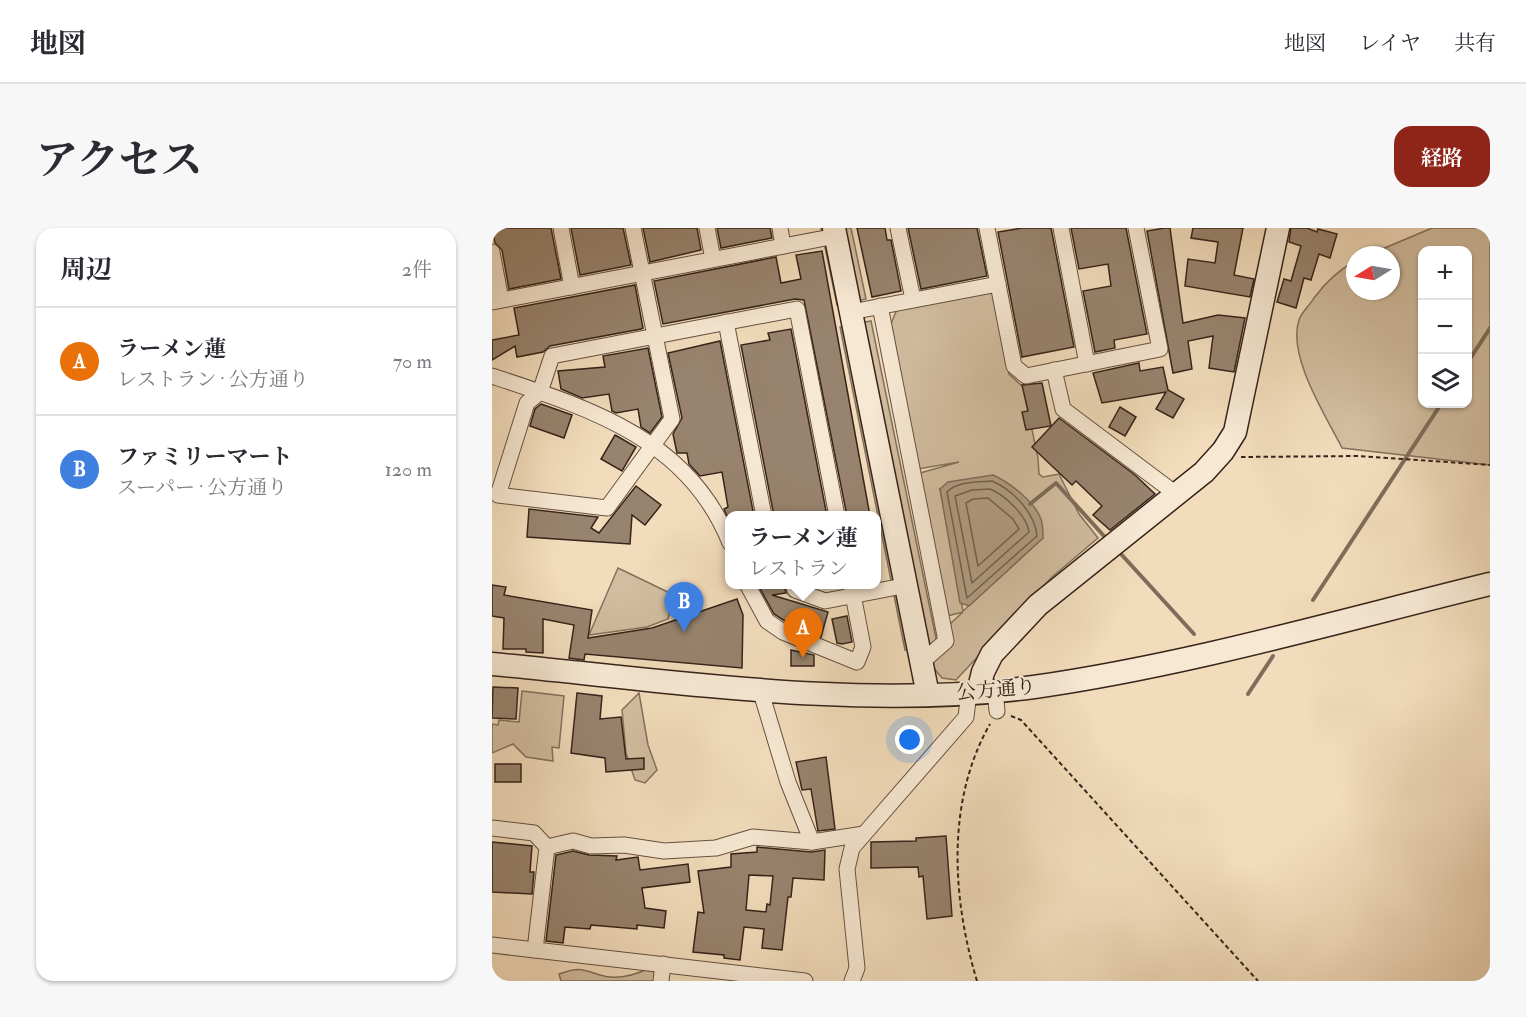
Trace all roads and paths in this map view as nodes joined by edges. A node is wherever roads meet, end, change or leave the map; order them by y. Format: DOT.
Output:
graph roads {
  1 [pos="561,228"];
  2 [pos="633,228"];
  3 [pos="707,228"];
  4 [pos="780,228"];
  5 [pos="898,228"];
  6 [pos="987,228"];
  7 [pos="1061,228"];
  8 [pos="1136,228"];
  9 [pos="1278,228"];
  10 [pos="835,232"];
  11 [pos="783,246"];
  12 [pos="492,252"];
  13 [pos="713,259"];
  14 [pos="642,273"];
  15 [pos="998,284"];
  16 [pos="572,287"];
  17 [pos="913,299"];
  18 [pos="497,301"];
  19 [pos="880,306"];
  20 [pos="851,312"];
  21 [pos="726,322"];
  22 [pos="656,337"];
  23 [pos="1087,363"];
  24 [pos="1054,370"];
  25 [pos="492,376"];
  26 [pos="540,392"];
  27 [pos="654,445"];
  28 [pos="1223,451"];
  29 [pos="1490,465"];
  30 [pos="1176,494"];
  31 [pos="763,511"];
  32 [pos="836,511"];
  33 [pos="725,533"];
  34 [pos="1490,584"];
  35 [pos="908,585"];
  36 [pos="881,587"];
  37 [pos="749,589"];
  38 [pos="795,589"];
  39 [pos="852,590"];
  40 [pos="922,662"];
  41 [pos="492,664"];
  42 [pos="760,689"];
  43 [pos="928,695"];
  44 [pos="985,696"];
  45 [pos="492,828"];
  46 [pos="864,834"];
  47 [pos="812,842"];
  48 [pos="547,847"];
  49 [pos="492,945"];
  50 [pos="535,950"];
  51 [pos="663,964"];
  52 [pos="737,977"];
  53 [pos="661,981"];
  54 [pos="805,981"];
  55 [pos="852,981"];
  56 [pos="977,981"];
  57 [pos="1258,981"];
  1 -- 16 [label="street"];
  2 -- 14 [label="street"];
  3 -- 13 [label="street"];
  4 -- 11 [label="street"];
  5 -- 17 [label="street"];
  6 -- 15 [label="street"];
  7 -- 23 [label="street"];
  8 -- 23 [label="street"];
  9 -- 28 [label="street"];
  10 -- 11 [label="street"];
  10 -- 20 [label="street"];
  11 -- 13 [label="street"];
  12 -- 18 [label="street"];
  13 -- 14 [label="street"];
  14 -- 16 [label="street"];
  14 -- 22 [label="street"];
  15 -- 17 [label="street"];
  15 -- 24 [label="street"];
  16 -- 18 [label="street"];
  17 -- 19 [label="street"];
  19 -- 20 [label="street"];
  19 -- 40 [label="street"];
  20 -- 35 [label="street"];
  21 -- 22 [label="street"];
  21 -- 31 [label="street"];
  21 -- 32 [label="street"];
  22 -- 26 [label="street"];
  22 -- 27 [label="street"];
  23 -- 24 [label="street"];
  24 -- 30 [label="street"];
  25 -- 26 [label="street"];
  26 -- 27 [label="street"];
  26 -- 27 [label="street"];
  27 -- 33 [label="street"];
  28 -- 29 [label="path"];
  28 -- 30 [label="street"];
  30 -- 44 [label="street"];
  34 -- 44 [label="street, 公方通り"];
  35 -- 36 [label="street"];
  35 -- 40 [label="street"];
  37 -- 39 [label="street"];
  38 -- 39 [label="street"];
  40 -- 43 [label="street"];
  41 -- 42 [label="street, 公方通り"];
  42 -- 43 [label="street, 公方通り"];
  42 -- 47 [label="street"];
  43 -- 44 [label="street, 公方通り"];
  44 -- 46 [label="street"];
  44 -- 56 [label="path"];
  44 -- 57 [label="path"];
  45 -- 48 [label="street"];
  46 -- 47 [label="street"];
  46 -- 55 [label="street"];
  47 -- 48 [label="street"];
  48 -- 50 [label="street"];
  49 -- 50 [label="street"];
  50 -- 51 [label="street"];
  51 -- 52 [label="street"];
  51 -- 53 [label="street"];
  52 -- 54 [label="street"];
}
